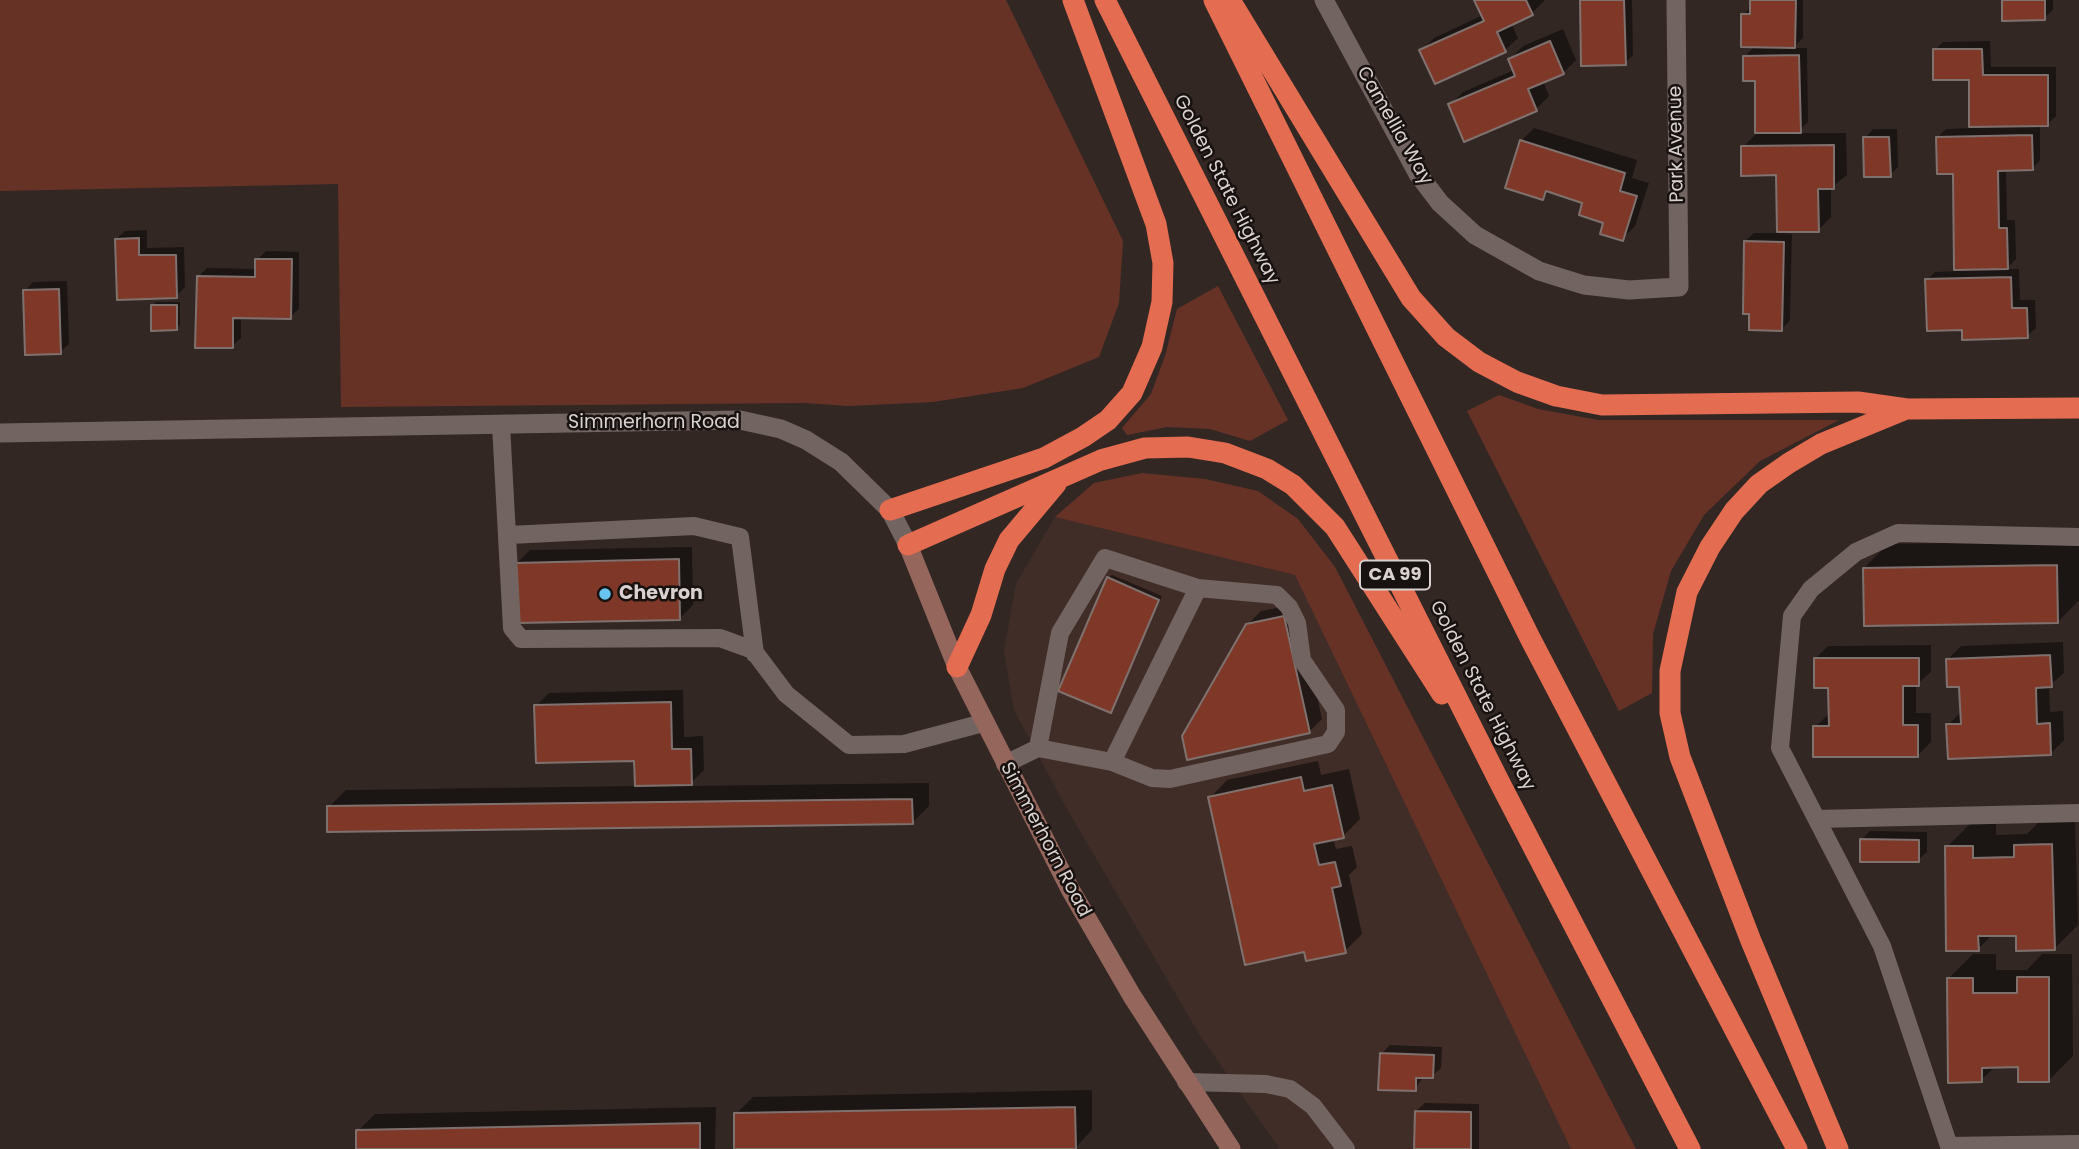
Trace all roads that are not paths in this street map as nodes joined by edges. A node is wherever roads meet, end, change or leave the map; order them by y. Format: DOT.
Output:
graph roads {
  1 [pos="1073,0"];
  2 [pos="1105,0"];
  3 [pos="1214,0"];
  4 [pos="1230,0"];
  5 [pos="1324,0"];
  6 [pos="1676,0"];
  7 [pos="1679,287"];
  8 [pos="2079,408"];
  9 [pos="1907,409"];
  10 [pos="501,425"];
  11 [pos="0,433"];
  12 [pos="1062,477"];
  13 [pos="890,510"];
  14 [pos="509,535"];
  15 [pos="2079,537"];
  16 [pos="908,545"];
  17 [pos="1198,588"];
  18 [pos="755,654"];
  19 [pos="957,667"];
  20 [pos="983,723"];
  21 [pos="1038,748"];
  22 [pos="1112,762"];
  23 [pos="1005,764"];
  24 [pos="1502,786"];
  25 [pos="2079,813"];
  26 [pos="1817,819"];
  27 [pos="1186,1082"];
  28 [pos="2079,1144"];
  29 [pos="1231,1149"];
  30 [pos="1346,1149"];
  31 [pos="1690,1149"];
  32 [pos="1797,1149"];
  33 [pos="1838,1149"];
  1 -- 13 [label="highway"];
  2 -- 24 [label="highway, Golden State Highway / CA 99"];
  3 -- 32 [label="highway"];
  4 -- 9 [label="highway"];
  5 -- 7 [label="street, Camellia Way"];
  6 -- 7 [label="street, Park Avenue"];
  8 -- 9 [label="highway"];
  9 -- 33 [label="highway"];
  10 -- 11 [label="street, Simmerhorn Road"];
  10 -- 13 [label="street, Simmerhorn Road"];
  10 -- 14 [label="lane"];
  12 -- 16 [label="highway"];
  12 -- 19 [label="highway"];
  12 -- 24 [label="highway"];
  13 -- 16 [label="street, Simmerhorn Road"];
  14 -- 18 [label="lane"];
  14 -- 18 [label="lane"];
  15 -- 26 [label="lane"];
  16 -- 19 [label="main road, Simmerhorn Road"];
  17 -- 21 [label="lane"];
  17 -- 22 [label="lane"];
  17 -- 22 [label="lane"];
  18 -- 20 [label="lane"];
  19 -- 20 [label="main road, Simmerhorn Road"];
  20 -- 23 [label="main road, Simmerhorn Road"];
  21 -- 22 [label="lane"];
  21 -- 23 [label="lane"];
  23 -- 27 [label="main road, Simmerhorn Road"];
  24 -- 31 [label="highway, Golden State Highway / CA 99"];
  25 -- 26 [label="lane"];
  26 -- 28 [label="lane"];
  27 -- 29 [label="main road, Simmerhorn Road"];
  27 -- 30 [label="lane"];
}
